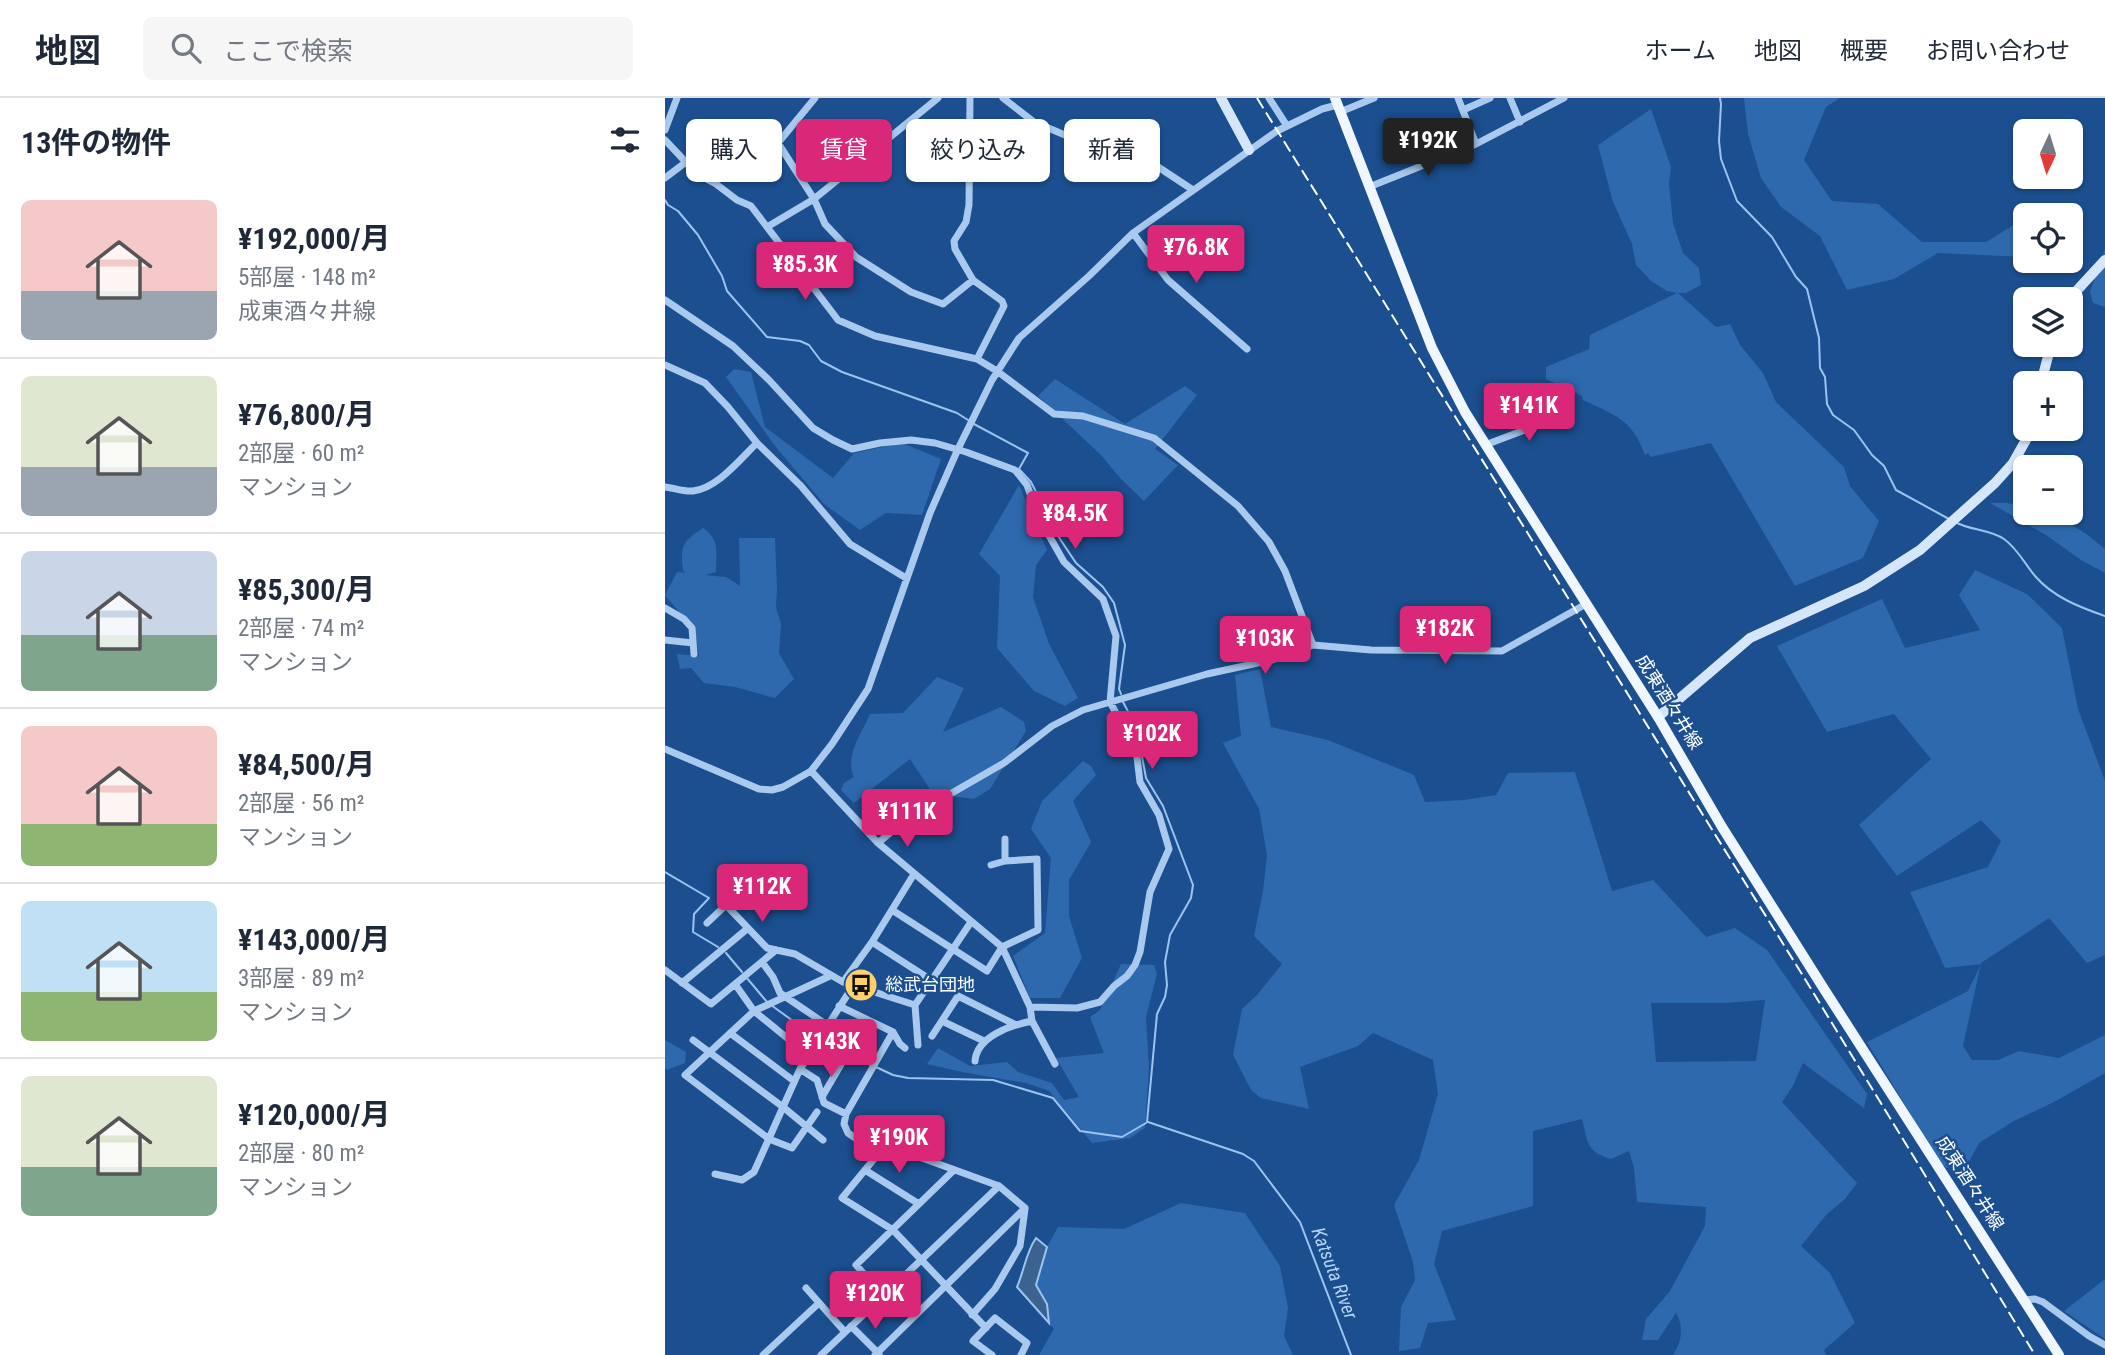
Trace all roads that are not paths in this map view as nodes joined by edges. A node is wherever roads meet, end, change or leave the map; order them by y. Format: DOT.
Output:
graph roads {
  1 [pos="677,98"];
  2 [pos="815,98"];
  3 [pos="938,98"];
  4 [pos="969,98"];
  5 [pos="1003,98"];
  6 [pos="1221,98"];
  7 [pos="1269,98"];
  8 [pos="1374,98"];
  9 [pos="1458,98"];
  10 [pos="1490,98"];
  11 [pos="1510,98"];
  12 [pos="1545,98"];
  13 [pos="1564,98"];
  14 [pos="1337,105"];
  15 [pos="1549,107"];
  16 [pos="1463,110"];
  17 [pos="1520,122"];
  18 [pos="1287,126"];
  19 [pos="665,130"];
  20 [pos="665,140"];
  21 [pos="1476,144"];
  22 [pos="1249,150"];
  23 [pos="686,162"];
  24 [pos="665,178"];
  25 [pos="712,182"];
  26 [pos="1369,187"];
  27 [pos="1193,190"];
  28 [pos="814,199"];
  29 [pos="767,226"];
  30 [pos="1133,233"];
  31 [pos="2105,260"];
  32 [pos="973,280"];
  33 [pos="2081,287"];
  34 [pos="665,300"];
  35 [pos="1247,349"];
  36 [pos="977,359"];
  37 [pos="665,365"];
  38 [pos="997,371"];
  39 [pos="1563,415"];
  40 [pos="2025,441"];
  41 [pos="757,443"];
  42 [pos="1485,444"];
  43 [pos="958,449"];
  44 [pos="665,486"];
  45 [pos="906,578"];
  46 [pos="1587,604"];
  47 [pos="665,608"];
  48 [pos="665,640"];
  49 [pos="693,643"];
  50 [pos="1313,645"];
  51 [pos="694,654"];
  52 [pos="1110,702"];
  53 [pos="1658,717"];
  54 [pos="665,749"];
  55 [pos="811,771"];
  56 [pos="1005,839"];
  57 [pos="878,843"];
  58 [pos="1005,861"];
  59 [pos="992,865"];
  60 [pos="914,874"];
  61 [pos="892,910"];
  62 [pos="971,922"];
  63 [pos="707,923"];
  64 [pos="747,929"];
  65 [pos="873,942"];
  66 [pos="1002,947"];
  67 [pos="952,949"];
  68 [pos="776,950"];
  69 [pos="762,962"];
  70 [pos="665,970"];
  71 [pos="830,976"];
  72 [pos="931,980"];
  73 [pos="843,982"];
  74 [pos="682,983"];
  75 [pos="736,984"];
  76 [pos="853,986"];
  77 [pos="785,997"];
  78 [pos="915,1005"];
  79 [pos="839,1006"];
  80 [pos="1030,1007"];
  81 [pos="754,1011"];
  82 [pos="867,1020"];
  83 [pos="1032,1020"];
  84 [pos="942,1021"];
  85 [pos="1014,1024"];
  86 [pos="827,1025"];
  87 [pos="893,1032"];
  88 [pos="730,1033"];
  89 [pos="932,1037"];
  90 [pos="693,1041"];
  91 [pos="984,1041"];
  92 [pos="918,1045"];
  93 [pos="905,1048"];
  94 [pos="708,1053"];
  95 [pos="808,1055"];
  96 [pos="975,1061"];
  97 [pos="1055,1064"];
  98 [pos="800,1069"];
  99 [pos="794,1081"];
  100 [pos="822,1097"];
  101 [pos="783,1107"];
  102 [pos="817,1112"];
  103 [pos="846,1114"];
  104 [pos="807,1127"];
  105 [pos="769,1139"];
  106 [pos="823,1140"];
  107 [pos="883,1148"];
  108 [pos="865,1170"];
  109 [pos="954,1170"];
  110 [pos="715,1174"];
  111 [pos="999,1186"];
  112 [pos="919,1204"];
  113 [pos="1025,1209"];
  114 [pos="893,1230"];
  115 [pos="920,1260"];
  116 [pos="945,1286"];
  117 [pos="806,1288"];
  118 [pos="883,1295"];
  119 [pos="2025,1300"];
  120 [pos="819,1303"];
  121 [pos="972,1315"];
  122 [pos="851,1326"];
  123 [pos="986,1328"];
  124 [pos="845,1332"];
  125 [pos="2105,1345"];
  126 [pos="877,1354"];
  127 [pos="763,1355"];
  128 [pos="821,1355"];
  129 [pos="992,1355"];
  130 [pos="1021,1355"];
  131 [pos="2059,1355"];
  1 -- 19 [label="street"];
  2 -- 28 [label="street"];
  3 -- 28 [label="street"];
  4 -- 32 [label="street"];
  5 -- 27 [label="street"];
  6 -- 22 [label="street"];
  7 -- 18 [label="street"];
  8 -- 14 [label="street"];
  9 -- 16 [label="street"];
  10 -- 16 [label="street"];
  11 -- 17 [label="street"];
  12 -- 15 [label="street"];
  13 -- 15 [label="street"];
  14 -- 18 [label="street"];
  14 -- 26 [label="main road, 成東酒々井線"];
  15 -- 17 [label="street"];
  16 -- 21 [label="street"];
  17 -- 21 [label="street"];
  18 -- 22 [label="street"];
  20 -- 23 [label="street"];
  21 -- 26 [label="street"];
  22 -- 27 [label="street"];
  23 -- 24 [label="street"];
  25 -- 29 [label="street"];
  26 -- 42 [label="main road, 成東酒々井線"];
  27 -- 30 [label="street"];
  28 -- 29 [label="street"];
  28 -- 32 [label="street"];
  29 -- 36 [label="street"];
  30 -- 35 [label="street"];
  30 -- 38 [label="street"];
  31 -- 33 [label="street"];
  32 -- 36 [label="street"];
  34 -- 43 [label="street"];
  36 -- 38 [label="street"];
  37 -- 41 [label="street"];
  38 -- 43 [label="street"];
  38 -- 50 [label="street"];
  39 -- 42 [label="street"];
  40 -- 53 [label="street"];
  41 -- 44 [label="street"];
  41 -- 45 [label="street"];
  42 -- 46 [label="main road, 成東酒々井線"];
  43 -- 45 [label="street"];
  43 -- 52 [label="street"];
  45 -- 55 [label="street"];
  46 -- 50 [label="street"];
  46 -- 53 [label="main road, 成東酒々井線"];
  47 -- 49 [label="street"];
  48 -- 49 [label="street"];
  49 -- 51 [label="street"];
  50 -- 52 [label="street"];
  52 -- 57 [label="street"];
  52 -- 80 [label="street"];
  53 -- 119 [label="main road, 成東酒々井線"];
  54 -- 55 [label="street"];
  55 -- 57 [label="street"];
  56 -- 58 [label="street"];
  57 -- 60 [label="street"];
  58 -- 59 [label="street"];
  58 -- 66 [label="street"];
  60 -- 61 [label="street"];
  60 -- 62 [label="street"];
  61 -- 65 [label="street"];
  61 -- 67 [label="street"];
  62 -- 66 [label="street"];
  62 -- 67 [label="street"];
  63 -- 64 [label="street"];
  64 -- 68 [label="street"];
  64 -- 74 [label="street"];
  65 -- 72 [label="street"];
  65 -- 73 [label="street"];
  66 -- 67 [label="street"];
  66 -- 80 [label="street"];
  67 -- 72 [label="street"];
  68 -- 69 [label="street"];
  68 -- 71 [label="street"];
  69 -- 75 [label="street"];
  69 -- 77 [label="street"];
  70 -- 74 [label="street"];
  71 -- 73 [label="street"];
  71 -- 77 [label="street"];
  72 -- 78 [label="street"];
  73 -- 76 [label="street"];
  74 -- 75 [label="street"];
  75 -- 81 [label="street"];
  76 -- 78 [label="street"];
  76 -- 79 [label="street"];
  77 -- 81 [label="street"];
  77 -- 86 [label="street"];
  78 -- 92 [label="street"];
  79 -- 82 [label="street"];
  79 -- 86 [label="street"];
  80 -- 83 [label="street"];
  81 -- 88 [label="street"];
  81 -- 95 [label="street"];
  82 -- 87 [label="street"];
  82 -- 100 [label="street"];
  83 -- 85 [label="street"];
  83 -- 97 [label="street"];
  84 -- 85 [label="street"];
  84 -- 89 [label="street"];
  84 -- 91 [label="street"];
  85 -- 91 [label="street"];
  86 -- 95 [label="street"];
  87 -- 93 [label="street"];
  87 -- 103 [label="street"];
  88 -- 94 [label="street"];
  88 -- 99 [label="street"];
  90 -- 94 [label="street"];
  91 -- 96 [label="street"];
  94 -- 101 [label="street"];
  94 -- 105 [label="street"];
  95 -- 98 [label="street"];
  98 -- 99 [label="street"];
  98 -- 100 [label="street"];
  99 -- 101 [label="street"];
  100 -- 103 [label="street"];
  101 -- 104 [label="street"];
  101 -- 105 [label="street"];
  102 -- 104 [label="street"];
  103 -- 107 [label="street"];
  104 -- 105 [label="street"];
  104 -- 106 [label="street"];
  105 -- 110 [label="street"];
  107 -- 108 [label="street"];
  107 -- 109 [label="street"];
  108 -- 112 [label="street"];
  108 -- 114 [label="street"];
  109 -- 111 [label="street"];
  109 -- 112 [label="street"];
  111 -- 113 [label="street"];
  111 -- 115 [label="street"];
  112 -- 114 [label="street"];
  113 -- 116 [label="street"];
  113 -- 121 [label="street"];
  114 -- 115 [label="street"];
  114 -- 118 [label="street"];
  115 -- 116 [label="street"];
  115 -- 118 [label="street"];
  116 -- 121 [label="street"];
  116 -- 126 [label="street"];
  117 -- 120 [label="street"];
  118 -- 122 [label="street"];
  119 -- 125 [label="street"];
  119 -- 131 [label="main road, 成東酒々井線"];
  120 -- 124 [label="street"];
  120 -- 127 [label="street"];
  121 -- 123 [label="street"];
  122 -- 124 [label="street"];
  122 -- 126 [label="street"];
  123 -- 129 [label="street"];
  123 -- 130 [label="street"];
  124 -- 128 [label="street"];
}
